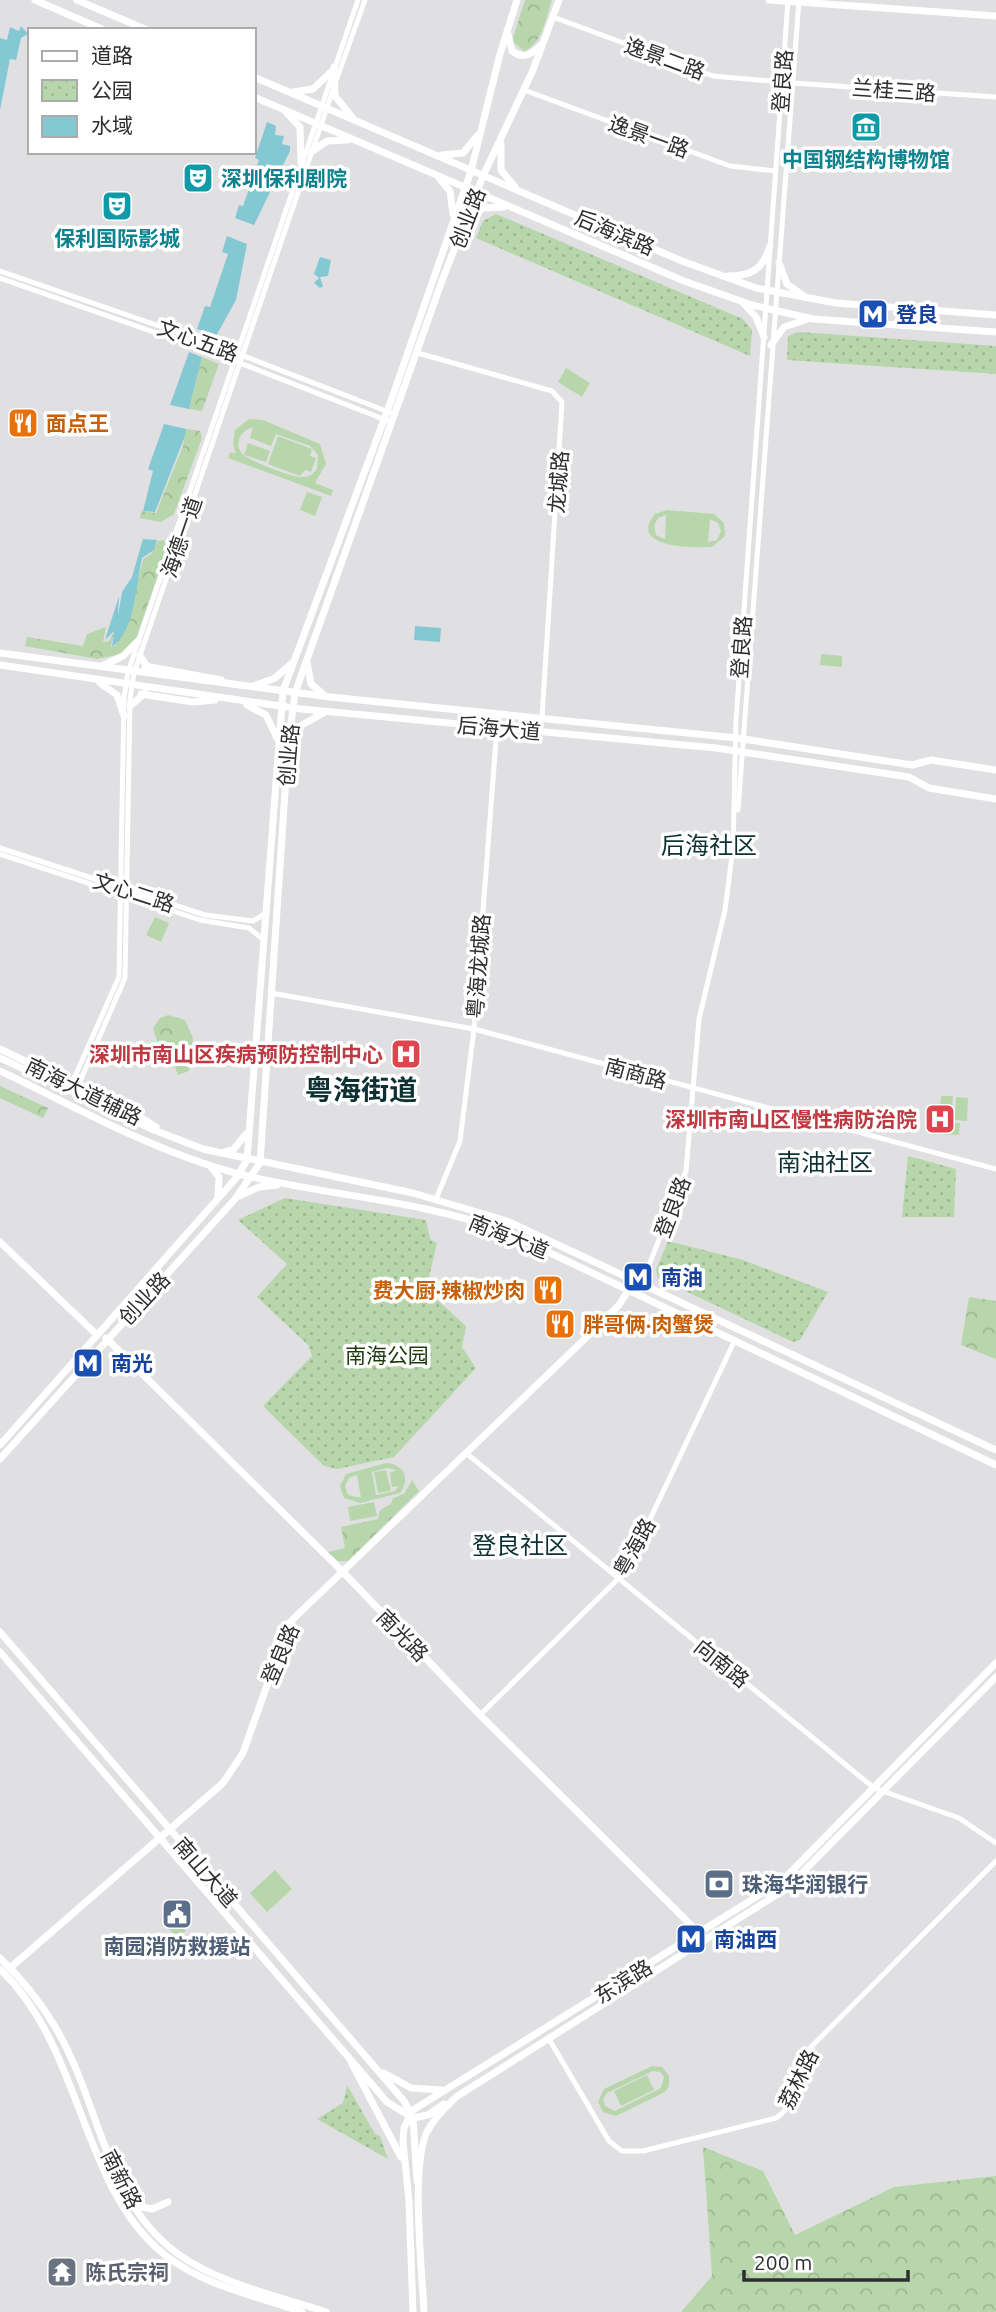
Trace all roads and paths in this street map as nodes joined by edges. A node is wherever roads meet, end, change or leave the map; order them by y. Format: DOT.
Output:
graph roads {
  1 [pos="34,0"];
  2 [pos="77,0"];
  3 [pos="358,0"];
  4 [pos="365,0"];
  5 [pos="517,0"];
  6 [pos="559,0"];
  7 [pos="769,0"];
  8 [pos="822,0"];
  9 [pos="788,1"];
  10 [pos="799,1"];
  11 [pos="846,6"];
  12 [pos="996,16"];
  13 [pos="553,17"];
  14 [pos="99,28"];
  15 [pos="143,28"];
  16 [pos="507,30"];
  17 [pos="544,42"];
  18 [pos="334,67"];
  19 [pos="256,78"];
  20 [pos="782,82"];
  21 [pos="793,83"];
  22 [pos="334,88"];
  23 [pos="524,90"];
  24 [pos="289,92"];
  25 [pos="996,92"];
  26 [pos="996,97"];
  27 [pos="256,98"];
  28 [pos="278,107"];
  29 [pos="323,107"];
  30 [pos="485,120"];
  31 [pos="358,122"];
  32 [pos="317,124"];
  33 [pos="503,134"];
  34 [pos="360,142"];
  35 [pos="311,152"];
  36 [pos="433,155"];
  37 [pos="301,163"];
  38 [pos="471,171"];
  39 [pos="775,171"];
  40 [pos="433,173"];
  41 [pos="483,176"];
  42 [pos="466,187"];
  43 [pos="477,192"];
  44 [pos="524,193"];
  45 [pos="516,209"];
  46 [pos="450,229"];
  47 [pos="461,233"];
  48 [pos="770,246"];
  49 [pos="779,263"];
  50 [pos="0,271"];
  51 [pos="439,276"];
  52 [pos="723,276"];
  53 [pos="0,278"];
  54 [pos="767,291"];
  55 [pos="776,293"];
  56 [pos="814,300"];
  57 [pos="741,302"];
  58 [pos="836,303"];
  59 [pos="770,310"];
  60 [pos="996,315"];
  61 [pos="813,319"];
  62 [pos="836,322"];
  63 [pos="996,332"];
  64 [pos="764,337"];
  65 [pos="771,345"];
  66 [pos="418,353"];
  67 [pos="238,358"];
  68 [pos="758,414"];
  69 [pos="767,414"];
  70 [pos="389,417"];
  71 [pos="138,641"];
  72 [pos="0,653"];
  73 [pos="297,655"];
  74 [pos="140,656"];
  75 [pos="307,658"];
  76 [pos="0,666"];
  77 [pos="145,666"];
  78 [pos="99,667"];
  79 [pos="131,672"];
  80 [pos="165,677"];
  81 [pos="86,679"];
  82 [pos="129,685"];
  83 [pos="235,685"];
  84 [pos="247,687"];
  85 [pos="169,691"];
  86 [pos="283,691"];
  87 [pos="295,693"];
  88 [pos="141,694"];
  89 [pos="330,697"];
  90 [pos="227,699"];
  91 [pos="130,706"];
  92 [pos="281,706"];
  93 [pos="292,708"];
  94 [pos="326,712"];
  95 [pos="124,716"];
  96 [pos="542,718"];
  97 [pos="497,727"];
  98 [pos="740,738"];
  99 [pos="278,739"];
  100 [pos="288,747"];
  101 [pos="739,751"];
  102 [pos="996,770"];
  103 [pos="996,799"];
  104 [pos="0,848"];
  105 [pos="0,854"];
  106 [pos="124,893"];
  107 [pos="266,912"];
  108 [pos="264,941"];
  109 [pos="271,993"];
  110 [pos="474,1029"];
  111 [pos="0,1049"];
  112 [pos="0,1058"];
  113 [pos="0,1071"];
  114 [pos="75,1085"];
  115 [pos="692,1088"];
  116 [pos="250,1124"];
  117 [pos="166,1135"];
  118 [pos="217,1153"];
  119 [pos="247,1160"];
  120 [pos="201,1162"];
  121 [pos="260,1163"];
  122 [pos="996,1169"];
  123 [pos="239,1174"];
  124 [pos="253,1177"];
  125 [pos="285,1184"];
  126 [pos="218,1198"];
  127 [pos="235,1199"];
  128 [pos="436,1199"];
  129 [pos="0,1242"];
  130 [pos="642,1283"];
  131 [pos="629,1289"];
  132 [pos="96,1334"];
  133 [pos="106,1338"];
  134 [pos="735,1340"];
  135 [pos="0,1445"];
  136 [pos="996,1450"];
  137 [pos="466,1452"];
  138 [pos="0,1459"];
  139 [pos="996,1465"];
  140 [pos="342,1571"];
  141 [pos="619,1578"];
  142 [pos="0,1632"];
  143 [pos="0,1652"];
  144 [pos="996,1663"];
  145 [pos="996,1677"];
  146 [pos="480,1716"];
  147 [pos="874,1788"];
  148 [pos="884,1792"];
  149 [pos="169,1829"];
  150 [pos="161,1836"];
  151 [pos="996,1843"];
  152 [pos="996,1861"];
  153 [pos="699,1933"];
  154 [pos="0,1958"];
  155 [pos="10,1968"];
  156 [pos="0,1969"];
  157 [pos="549,2039"];
  158 [pos="346,2052"];
  159 [pos="369,2060"];
  160 [pos="448,2088"];
  161 [pos="456,2096"];
  162 [pos="411,2116"];
  163 [pos="109,2169"];
  164 [pos="407,2175"];
  165 [pos="168,2202"];
  166 [pos="419,2203"];
  167 [pos="133,2205"];
  168 [pos="412,2310"];
  169 [pos="302,2312"];
  170 [pos="326,2312"];
  171 [pos="425,2312"];
  1 -- 14 [label="main road"];
  2 -- 15 [label="main road"];
  3 -- 18 [label="street, 海德一道"];
  4 -- 22 [label="street, 海德一道"];
  5 -- 16 [label="main road, 创业路"];
  6 -- 13 [label="main road, 创业路"];
  7 -- 9 [label="main road"];
  8 -- 11 [label="main road"];
  9 -- 10 [label="main road"];
  9 -- 20 [label="street, 登良路"];
  10 -- 11 [label="main road"];
  10 -- 21 [label="street"];
  11 -- 12 [label="main road"];
  13 -- 17 [label="main road, 创业路"];
  13 -- 20 [label="street, 逸景二路"];
  16 -- 17 [label="main road"];
  16 -- 30 [label="main road, 创业路"];
  17 -- 23 [label="main road, 创业路"];
  18 -- 22 [label="main road"];
  18 -- 24 [label="main road"];
  18 -- 29 [label="street, 海德一道"];
  19 -- 24 [label="main road, 后海滨路"];
  20 -- 39 [label="street, 登良路"];
  21 -- 26 [label="street, 兰桂三路"];
  21 -- 49 [label="street"];
  22 -- 29 [label="street, 海德一道"];
  22 -- 31 [label="main road"];
  23 -- 33 [label="main road, 创业路"];
  23 -- 39 [label="street, 逸景一路"];
  24 -- 29 [label="main road, 后海滨路"];
  25 -- 26 [label="street"];
  27 -- 28 [label="main road, 后海滨路"];
  28 -- 32 [label="main road, 后海滨路"];
  28 -- 37 [label="main road"];
  29 -- 31 [label="main road, 后海滨路"];
  29 -- 32 [label="street, 海德一道"];
  30 -- 36 [label="main road"];
  30 -- 38 [label="main road, 创业路"];
  31 -- 36 [label="main road, 后海滨路"];
  32 -- 34 [label="main road, 后海滨路"];
  32 -- 35 [label="street, 海德一道"];
  32 -- 37 [label="street, 海德一道"];
  33 -- 41 [label="main road, 创业路"];
  33 -- 44 [label="main road"];
  34 -- 35 [label="main road"];
  34 -- 40 [label="main road, 后海滨路"];
  35 -- 67 [label="street, 海德一道"];
  36 -- 38 [label="main road, 后海滨路"];
  37 -- 67 [label="street, 海德一道"];
  38 -- 41 [label="main road, 后海滨路"];
  38 -- 42 [label="main road, 创业路"];
  39 -- 48 [label="street, 登良路"];
  40 -- 42 [label="main road, 后海滨路"];
  40 -- 46 [label="main road"];
  41 -- 43 [label="main road, 创业路"];
  41 -- 44 [label="main road, 后海滨路"];
  42 -- 43 [label="main road, 后海滨路"];
  42 -- 46 [label="main road, 创业路"];
  43 -- 45 [label="main road, 后海滨路"];
  43 -- 47 [label="main road, 创业路"];
  44 -- 52 [label="main road, 后海滨路"];
  45 -- 47 [label="main road"];
  45 -- 57 [label="main road, 后海滨路"];
  46 -- 51 [label="main road, 创业路"];
  47 -- 51 [label="main road, 创业路"];
  48 -- 52 [label="main road"];
  48 -- 54 [label="street, 登良路"];
  49 -- 55 [label="street"];
  49 -- 56 [label="main road"];
  50 -- 67 [label="street, 文心五路"];
  51 -- 66 [label="main road, 创业路"];
  51 -- 70 [label="main road, 创业路"];
  52 -- 54 [label="main road, 后海滨路"];
  53 -- 67 [label="street, 文心五路"];
  54 -- 55 [label="main road, 后海滨路"];
  54 -- 59 [label="street, 登良路"];
  55 -- 56 [label="main road, 后海滨路"];
  55 -- 59 [label="street"];
  56 -- 58 [label="main road, 后海滨路"];
  57 -- 59 [label="main road, 后海滨路"];
  57 -- 64 [label="main road"];
  58 -- 60 [label="main road, 后海滨路"];
  58 -- 62 [label="main road"];
  59 -- 61 [label="main road, 后海滨路"];
  59 -- 64 [label="street, 登良路"];
  59 -- 65 [label="street"];
  61 -- 62 [label="main road, 后海滨路"];
  61 -- 65 [label="main road"];
  62 -- 63 [label="main road, 后海滨路"];
  64 -- 68 [label="street, 登良路"];
  65 -- 69 [label="street"];
  66 -- 70 [label="main road, 创业路"];
  66 -- 96 [label="street, 龙城路"];
  67 -- 70 [label="street, 文心五路"];
  67 -- 71 [label="street, 海德一道"];
  67 -- 74 [label="street, 海德一道"];
  68 -- 69 [label="street"];
  68 -- 98 [label="street, 登良路"];
  69 -- 98 [label="street"];
  70 -- 73 [label="main road, 创业路"];
  70 -- 75 [label="main road, 创业路"];
  71 -- 78 [label="main road"];
  71 -- 79 [label="street, 海德一道"];
  72 -- 78 [label="main road, 后海大道"];
  73 -- 84 [label="main road"];
  73 -- 86 [label="main road, 创业路"];
  74 -- 77 [label="main road"];
  74 -- 79 [label="street, 海德一道"];
  75 -- 87 [label="main road, 创业路"];
  75 -- 89 [label="main road"];
  76 -- 81 [label="main road, 后海大道"];
  77 -- 80 [label="main road"];
  77 -- 83 [label="main road"];
  78 -- 79 [label="main road, 后海大道"];
  79 -- 80 [label="main road, 后海大道"];
  79 -- 82 [label="street, 海德一道"];
  80 -- 83 [label="main road, 后海大道"];
  81 -- 82 [label="main road, 后海大道"];
  81 -- 95 [label="main road"];
  82 -- 85 [label="main road, 后海大道"];
  82 -- 91 [label="street, 海德一道"];
  82 -- 95 [label="street, 海德一道"];
  83 -- 84 [label="main road, 后海大道"];
  84 -- 86 [label="main road, 后海大道"];
  85 -- 88 [label="main road"];
  85 -- 90 [label="main road, 后海大道"];
  86 -- 87 [label="main road, 后海大道"];
  86 -- 92 [label="main road, 创业路"];
  87 -- 89 [label="main road, 后海大道"];
  87 -- 93 [label="main road, 创业路"];
  88 -- 90 [label="main road"];
  88 -- 91 [label="main road"];
  89 -- 96 [label="main road, 后海大道"];
  90 -- 92 [label="main road, 后海大道"];
  90 -- 99 [label="main road"];
  91 -- 106 [label="street, 海德一道"];
  92 -- 93 [label="main road, 后海大道"];
  92 -- 99 [label="main road, 创业路"];
  93 -- 94 [label="main road, 后海大道"];
  93 -- 100 [label="main road, 创业路"];
  94 -- 97 [label="main road, 后海大道"];
  94 -- 100 [label="main road"];
  95 -- 106 [label="street, 海德一道"];
  96 -- 98 [label="main road, 后海大道"];
  97 -- 101 [label="main road, 后海大道"];
  97 -- 110 [label="street, 粤海龙城路"];
  98 -- 101 [label="street, 登良路"];
  98 -- 102 [label="main road, 后海大道"];
  99 -- 107 [label="main road, 创业路"];
  100 -- 109 [label="main road, 创业路"];
  101 -- 103 [label="main road, 后海大道"];
  101 -- 115 [label="street, 登良路"];
  104 -- 106 [label="street, 文心二路"];
  105 -- 106 [label="street, 文心二路"];
  106 -- 107 [label="street, 文心二路"];
  106 -- 108 [label="street, 文心二路"];
  106 -- 114 [label="street, 海德一道"];
  107 -- 108 [label="main road, 创业路"];
  108 -- 116 [label="main road, 创业路"];
  109 -- 110 [label="street, 南商路"];
  109 -- 121 [label="main road, 创业路"];
  110 -- 115 [label="street, 南商路"];
  110 -- 128 [label="street, 粤海龙城路"];
  111 -- 114 [label="main road, 南海大道辅路"];
  112 -- 117 [label="main road, 南海大道"];
  113 -- 120 [label="main road, 南海大道"];
  114 -- 117 [label="main road, 南海大道辅路"];
  115 -- 122 [label="street, 南商路"];
  115 -- 130 [label="street, 登良路"];
  116 -- 118 [label="main road"];
  116 -- 119 [label="main road, 创业路"];
  117 -- 118 [label="main road, 南海大道"];
  118 -- 119 [label="main road, 南海大道"];
  119 -- 121 [label="main road, 南海大道"];
  119 -- 123 [label="main road, 创业路"];
  120 -- 123 [label="main road, 南海大道"];
  120 -- 126 [label="main road"];
  121 -- 124 [label="main road, 创业路"];
  121 -- 128 [label="main road, 南海大道"];
  123 -- 124 [label="main road, 南海大道"];
  123 -- 126 [label="main road, 创业路"];
  124 -- 125 [label="main road, 南海大道"];
  124 -- 127 [label="main road, 创业路"];
  125 -- 127 [label="main road"];
  125 -- 131 [label="main road, 南海大道"];
  126 -- 132 [label="main road, 创业路"];
  127 -- 133 [label="main road, 创业路"];
  128 -- 130 [label="main road, 南海大道"];
  129 -- 132 [label="main road"];
  130 -- 136 [label="main road, 南海大道"];
  131 -- 134 [label="main road, 南海大道"];
  131 -- 137 [label="main road, 登良路"];
  132 -- 135 [label="main road, 创业路"];
  133 -- 138 [label="main road, 创业路"];
  133 -- 140 [label="main road, 南光路"];
  134 -- 139 [label="main road, 南海大道"];
  134 -- 141 [label="street, 粤海路"];
  137 -- 140 [label="main road, 登良路"];
  137 -- 141 [label="street, 向南路"];
  140 -- 146 [label="main road, 南光路"];
  140 -- 149 [label="main road, 登良路"];
  141 -- 146 [label="street, 粤海路"];
  141 -- 147 [label="street, 向南路"];
  142 -- 149 [label="main road, 南山大道"];
  143 -- 150 [label="main road, 南山大道"];
  144 -- 147 [label="main road, 东滨路"];
  145 -- 148 [label="main road, 东滨路"];
  146 -- 153 [label="main road, 南光路"];
  147 -- 148 [label="street, 向南路"];
  147 -- 153 [label="main road, 东滨路"];
  148 -- 151 [label="street, 向南路"];
  148 -- 157 [label="main road, 东滨路"];
  149 -- 150 [label="main road, 登良路"];
  149 -- 159 [label="main road, 南山大道"];
  150 -- 155 [label="main road, 登良路"];
  150 -- 158 [label="main road, 南山大道"];
  152 -- 157 [label="street, 荔林路"];
  153 -- 160 [label="main road, 东滨路"];
  154 -- 155 [label="main road, 南新路"];
  155 -- 163 [label="main road, 南新路"];
  156 -- 163 [label="main road, 南新路"];
  157 -- 161 [label="main road, 东滨路"];
  158 -- 162 [label="main road, 南山大道"];
  158 -- 164 [label="main road"];
  159 -- 160 [label="main road"];
  159 -- 162 [label="main road, 南山大道"];
  160 -- 162 [label="main road, 东滨路"];
  161 -- 162 [label="main road"];
  161 -- 166 [label="main road, 东滨路"];
  162 -- 164 [label="main road"];
  162 -- 166 [label="main road"];
  163 -- 167 [label="main road, 南新路"];
  163 -- 169 [label="main road, 南新路"];
  164 -- 168 [label="main road"];
  165 -- 167 [label="main road"];
  166 -- 171 [label="main road, 东滨路"];
  167 -- 170 [label="main road, 南新路"];
}
